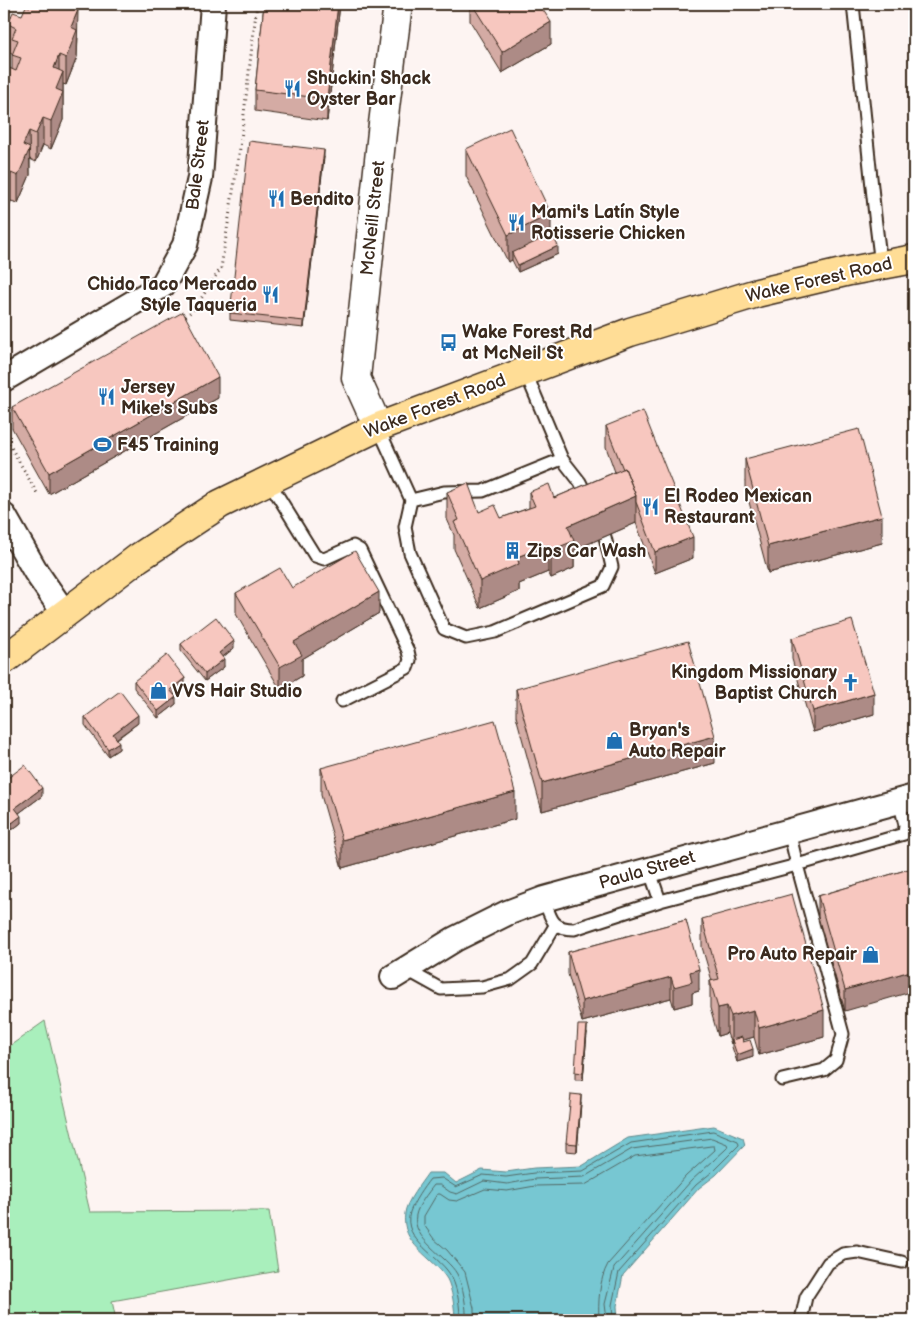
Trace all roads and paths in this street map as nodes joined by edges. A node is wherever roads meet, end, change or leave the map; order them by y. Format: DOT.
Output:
graph roads {
  1 [pos="213,4"];
  2 [pos="398,4"];
  3 [pos="853,4"];
  4 [pos="914,259"];
  5 [pos="881,265"];
  6 [pos="525,371"];
  7 [pos="4,379"];
  8 [pos="378,427"];
  9 [pos="4,435"];
  10 [pos="562,459"];
  11 [pos="268,480"];
  12 [pos="38,495"];
  13 [pos="411,500"];
  14 [pos="593,509"];
  15 [pos="4,516"];
  16 [pos="605,537"];
  17 [pos="65,614"];
  18 [pos="4,660"];
  19 [pos="342,701"];
  20 [pos="906,799"];
  21 [pos="789,831"];
  22 [pos="797,865"];
  23 [pos="649,869"];
  24 [pos="544,899"];
  25 [pos="660,901"];
  26 [pos="556,924"];
  27 [pos="399,973"];
  28 [pos="782,1080"];
  29 [pos="902,1262"];
  30 [pos="801,1320"];
  1 -- 7 [label="street, Bale Street"];
  2 -- 8 [label="street, McNeill Street"];
  3 -- 5 [label="lane"];
  4 -- 5 [label="main road, Wake Forest Road"];
  5 -- 6 [label="main road, Wake Forest Road"];
  6 -- 8 [label="main road, Wake Forest Road"];
  6 -- 10 [label="lane"];
  8 -- 11 [label="main road, Wake Forest Road"];
  8 -- 13 [label="lane"];
  9 -- 12 [label="path"];
  10 -- 13 [label="lane"];
  10 -- 14 [label="lane"];
  11 -- 17 [label="main road, Wake Forest Road"];
  11 -- 19 [label="lane"];
  13 -- 16 [label="lane"];
  15 -- 17 [label="street"];
  17 -- 18 [label="main road, Wake Forest Road"];
  20 -- 21 [label="street, Paula Street"];
  20 -- 22 [label="lane"];
  21 -- 22 [label="lane"];
  21 -- 23 [label="street, Paula Street"];
  22 -- 25 [label="lane"];
  22 -- 28 [label="lane"];
  23 -- 24 [label="street, Paula Street"];
  23 -- 25 [label="lane"];
  24 -- 26 [label="lane"];
  24 -- 27 [label="street, Paula Street"];
  25 -- 26 [label="lane"];
  26 -- 27 [label="lane"];
  29 -- 30 [label="lane"];
}
